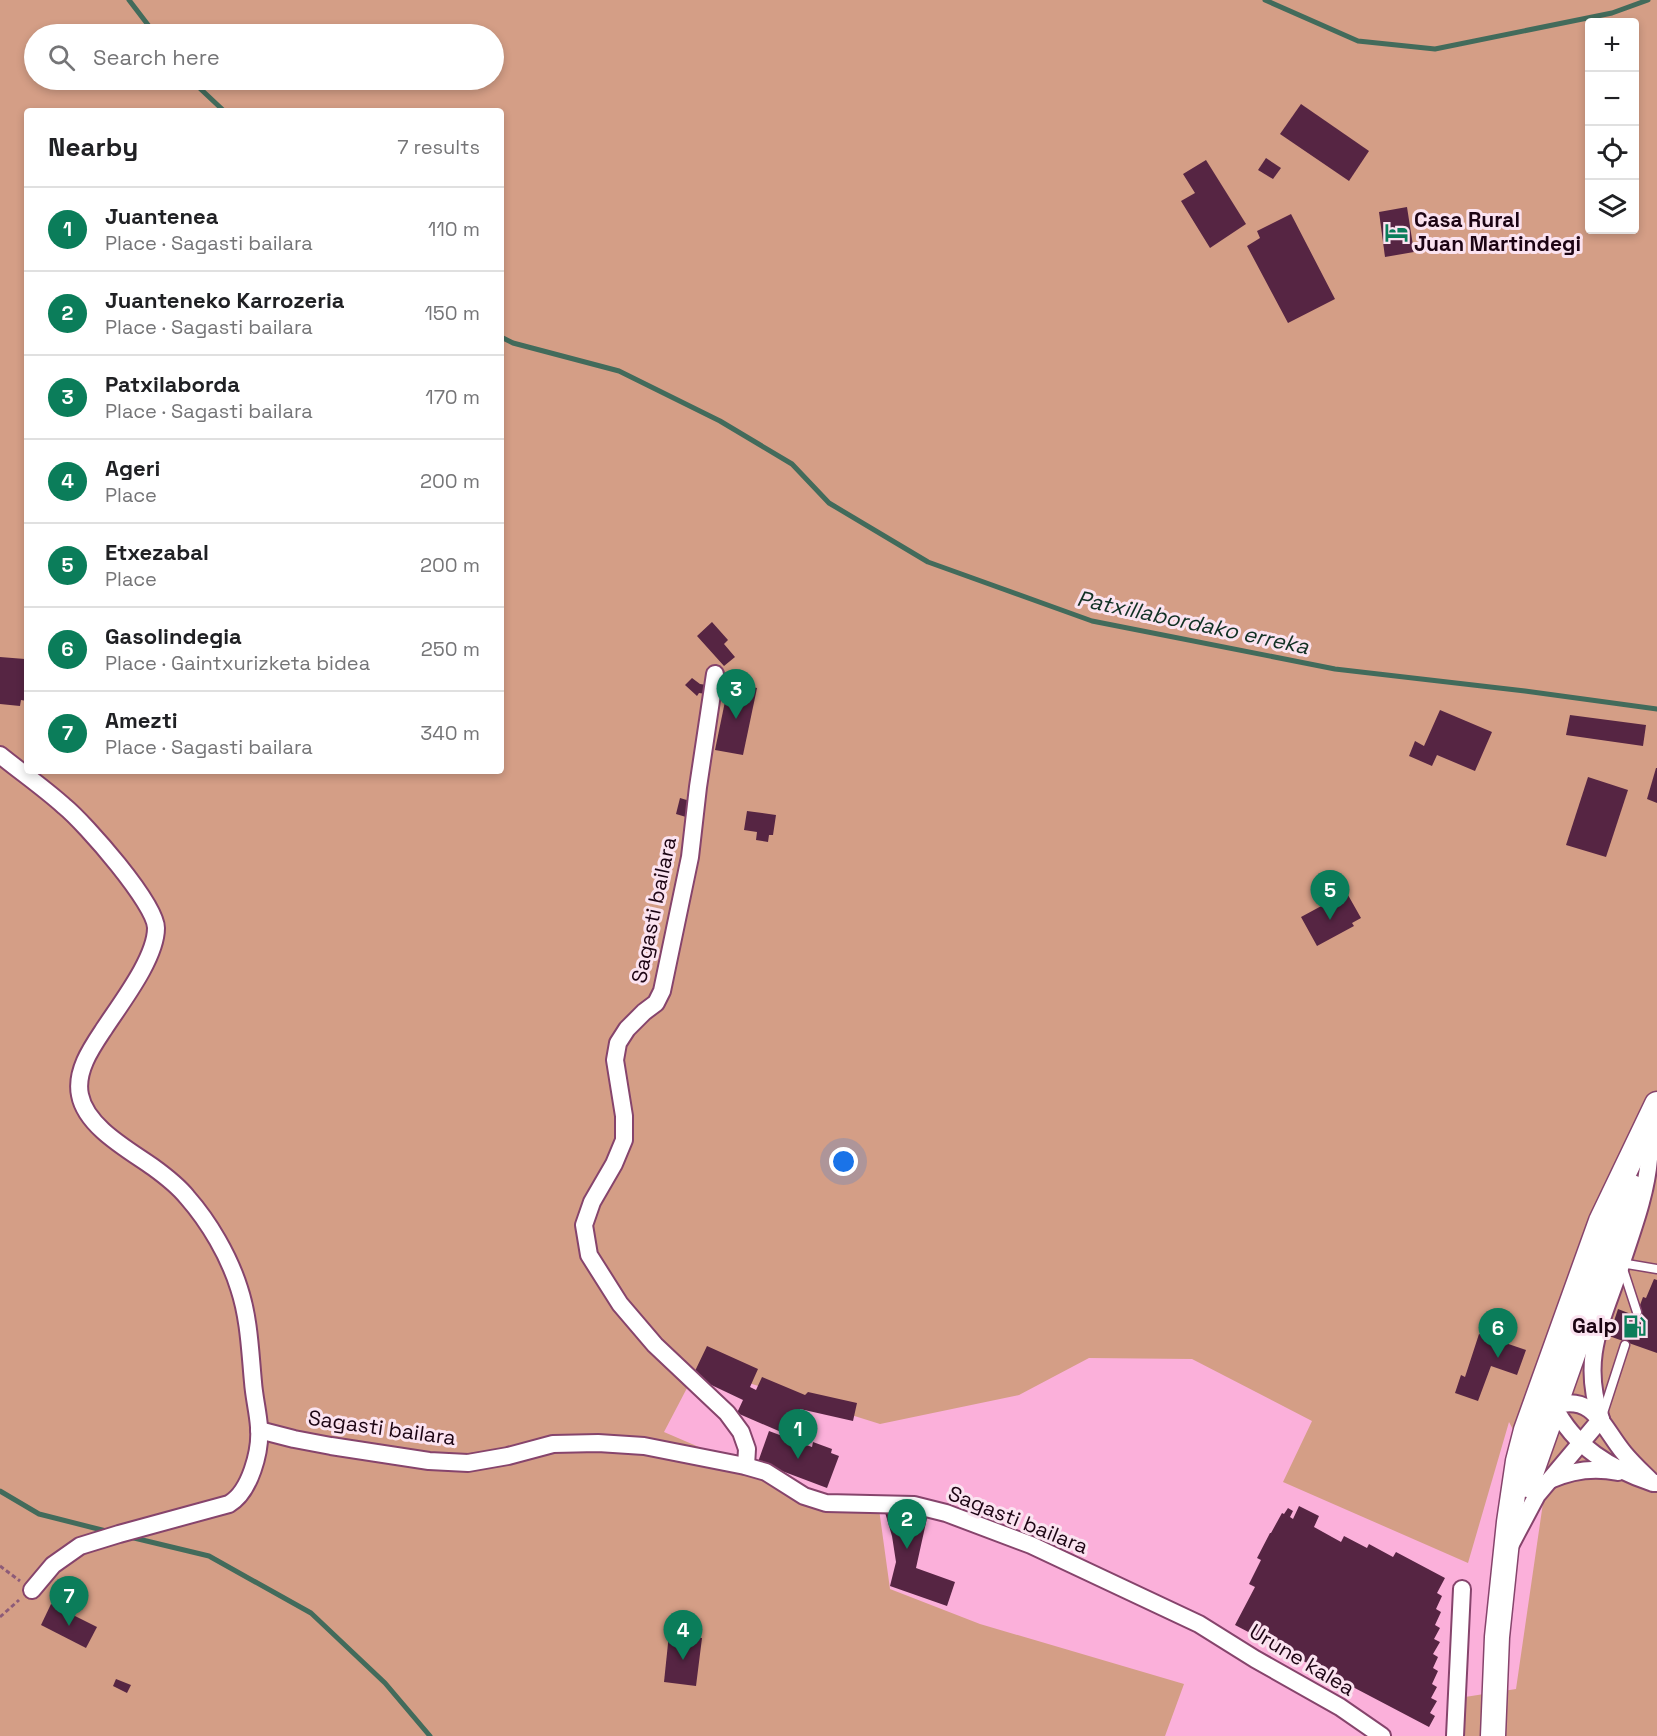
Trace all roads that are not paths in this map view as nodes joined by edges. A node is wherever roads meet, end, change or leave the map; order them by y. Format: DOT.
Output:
graph roads {
  1 [pos="715,674"];
  2 [pos="0,755"];
  3 [pos="24,774"];
  4 [pos="24,774"];
  5 [pos="1654,1112"];
  6 [pos="1622,1263"];
  7 [pos="1657,1269"];
  8 [pos="1569,1310"];
  9 [pos="1636,1312"];
  10 [pos="1625,1345"];
  11 [pos="1554,1406"];
  12 [pos="1601,1419"];
  13 [pos="259,1430"];
  14 [pos="1526,1430"];
  15 [pos="1580,1443"];
  16 [pos="746,1466"];
  17 [pos="1629,1475"];
  18 [pos="1549,1480"];
  19 [pos="1655,1483"];
  20 [pos="1507,1553"];
  21 [pos="1461,1589"];
  22 [pos="32,1590"];
  23 [pos="1199,1624"];
  24 [pos="1382,1736"];
  25 [pos="1455,1736"];
  26 [pos="1493,1736"];
  1 -- 16 [label="street, Sagasti bailara"];
  2 -- 4 [label="street"];
  3 -- 13 [label="street"];
  5 -- 6 [label="street"];
  5 -- 8 [label="main road"];
  5 -- 11 [label="main road"];
  6 -- 7 [label="lane"];
  6 -- 9 [label="lane"];
  6 -- 12 [label="street"];
  8 -- 11 [label="main road"];
  8 -- 14 [label="main road"];
  10 -- 12 [label="lane"];
  11 -- 12 [label="street"];
  11 -- 14 [label="main road"];
  11 -- 15 [label="street"];
  11 -- 20 [label="main road"];
  12 -- 15 [label="street"];
  12 -- 19 [label="street"];
  13 -- 16 [label="street, Sagasti bailara"];
  13 -- 22 [label="street"];
  14 -- 20 [label="main road"];
  15 -- 17 [label="street"];
  15 -- 18 [label="street"];
  16 -- 23 [label="street, Sagasti bailara"];
  17 -- 18 [label="street"];
  17 -- 19 [label="street"];
  18 -- 20 [label="street"];
  20 -- 26 [label="main road"];
  21 -- 25 [label="street"];
  23 -- 24 [label="street, Urune kalea"];
}
